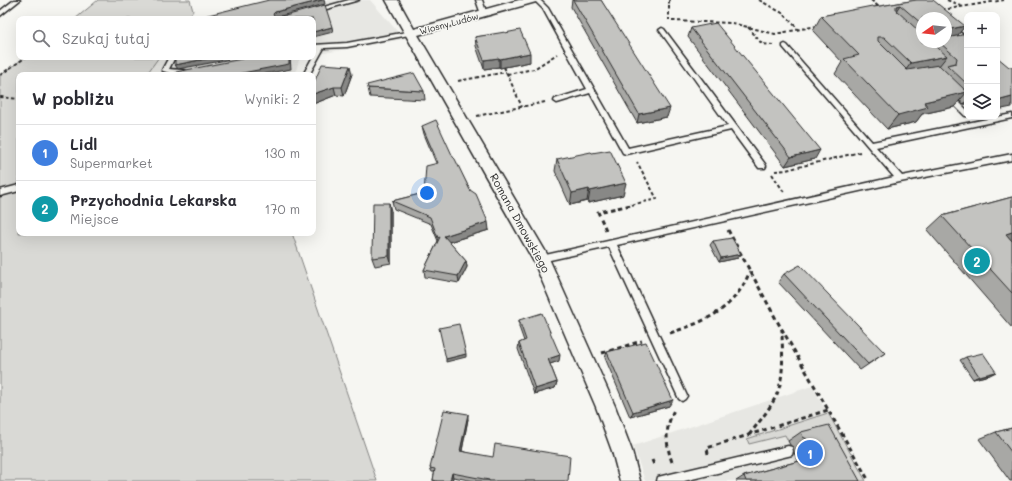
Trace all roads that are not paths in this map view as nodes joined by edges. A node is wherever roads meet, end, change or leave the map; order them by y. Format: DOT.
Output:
graph roads {
  1 [pos="17,0"];
  2 [pos="356,0"];
  3 [pos="392,0"];
  4 [pos="479,0"];
  5 [pos="532,0"];
  6 [pos="537,0"];
  7 [pos="938,10"];
  8 [pos="310,11"];
  9 [pos="0,14"];
  10 [pos="484,14"];
  11 [pos="662,30"];
  12 [pos="964,32"];
  13 [pos="412,34"];
  14 [pos="322,46"];
  15 [pos="785,46"];
  16 [pos="316,47"];
  17 [pos="316,57"];
  18 [pos="170,60"];
  19 [pos="314,60"];
  20 [pos="193,70"];
  21 [pos="172,72"];
  22 [pos="186,72"];
  23 [pos="308,72"];
  24 [pos="591,90"];
  25 [pos="945,92"];
  26 [pos="557,101"];
  27 [pos="964,111"];
  28 [pos="1012,116"];
  29 [pos="974,120"];
  30 [pos="977,123"];
  31 [pos="733,127"];
  32 [pos="872,147"];
  33 [pos="1012,157"];
  34 [pos="765,168"];
  35 [pos="900,179"];
  36 [pos="16,189"];
  37 [pos="0,193"];
  38 [pos="612,244"];
  39 [pos="541,259"];
  40 [pos="682,396"];
  41 [pos="788,451"];
  42 [pos="630,481"];
  43 [pos="662,481"];
  1 -- 9 [label="lane"];
  2 -- 8 [label="lane"];
  3 -- 13 [label="street, Romana Dmowskiego"];
  4 -- 10 [label="lane"];
  5 -- 10 [label="street, Wiosny Ludów"];
  6 -- 24 [label="lane"];
  7 -- 12 [label="lane"];
  10 -- 13 [label="street, Wiosny Ludów"];
  11 -- 31 [label="lane"];
  13 -- 14 [label="lane"];
  13 -- 39 [label="street, Romana Dmowskiego"];
  14 -- 16 [label="lane"];
  14 -- 17 [label="lane"];
  15 -- 32 [label="lane"];
  18 -- 21 [label="lane"];
  19 -- 23 [label="lane"];
  20 -- 22 [label="lane"];
  24 -- 26 [label="lane"];
  24 -- 31 [label="lane"];
  25 -- 27 [label="lane"];
  28 -- 30 [label="lane"];
  29 -- 30 [label="lane"];
  30 -- 32 [label="lane"];
  31 -- 34 [label="lane"];
  32 -- 35 [label="lane"];
  33 -- 35 [label="lane"];
  35 -- 38 [label="lane"];
  36 -- 37 [label="lane"];
  38 -- 39 [label="lane"];
  38 -- 40 [label="lane"];
  39 -- 42 [label="street, Romana Dmowskiego"];
  41 -- 43 [label="lane"];
}
